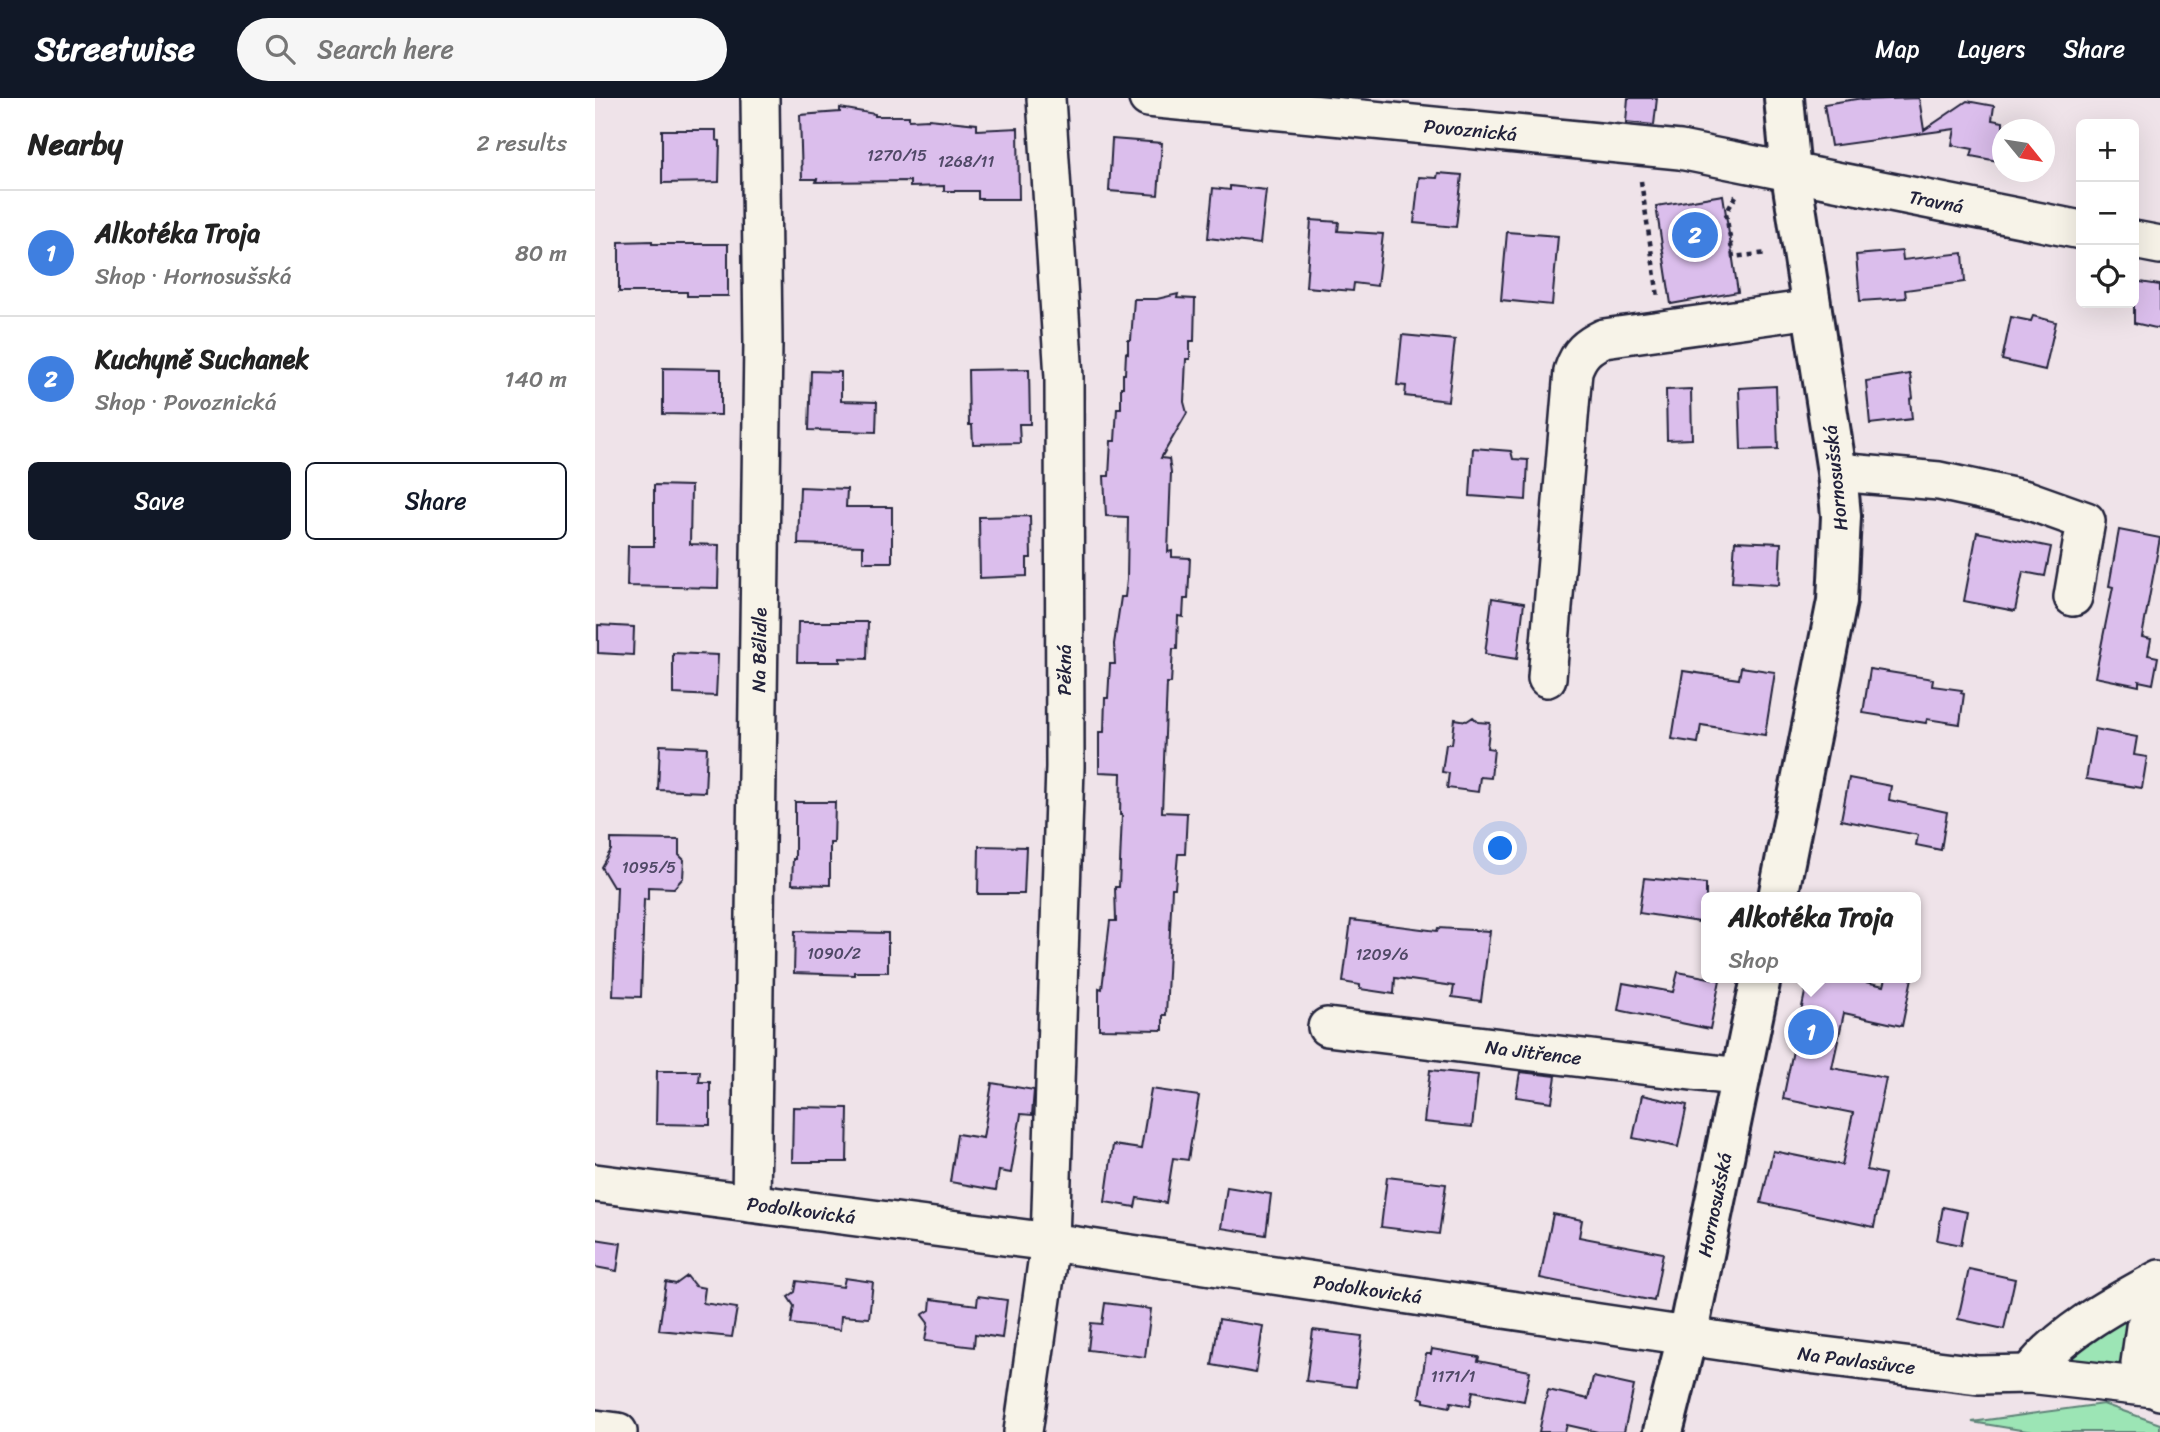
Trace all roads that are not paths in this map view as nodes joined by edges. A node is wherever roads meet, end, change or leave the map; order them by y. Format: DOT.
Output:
graph roads {
  1 [pos="760,98"];
  2 [pos="1046,98"];
  3 [pos="1148,98"];
  4 [pos="1784,98"];
  5 [pos="1774,170"];
  6 [pos="2076,229"];
  7 [pos="2139,241"];
  8 [pos="2160,246"];
  9 [pos="1812,309"];
  10 [pos="1837,472"];
  11 [pos="2073,597"];
  12 [pos="1547,678"];
  13 [pos="1779,892"];
  14 [pos="1760,983"];
  15 [pos="1327,1027"];
  16 [pos="1741,1077"];
  17 [pos="595,1182"];
  18 [pos="751,1203"];
  19 [pos="1050,1242"];
  20 [pos="2160,1279"];
  21 [pos="2160,1297"];
  22 [pos="1686,1336"];
  23 [pos="2029,1374"];
  24 [pos="2157,1390"];
  25 [pos="595,1429"];
  26 [pos="618,1432"];
  27 [pos="1023,1432"];
  28 [pos="1663,1432"];
  1 -- 18 [label="street, Na Bělidle"];
  2 -- 19 [label="street, Pěkná"];
  3 -- 5 [label="street, Povoznická"];
  4 -- 5 [label="street, Hornosušská"];
  5 -- 6 [label="street, Travná"];
  5 -- 9 [label="street, Hornosušská"];
  7 -- 8 [label="street"];
  9 -- 10 [label="street, Hornosušská"];
  9 -- 12 [label="street"];
  10 -- 11 [label="street"];
  10 -- 13 [label="street, Hornosušská"];
  14 -- 16 [label="street, Hornosušská"];
  15 -- 16 [label="street, Na Jitřence"];
  16 -- 22 [label="street, Hornosušská"];
  17 -- 18 [label="street, Podolkovická"];
  18 -- 19 [label="street, Podolkovická"];
  19 -- 22 [label="street, Podolkovická"];
  19 -- 27 [label="street"];
  20 -- 23 [label="street"];
  21 -- 24 [label="street"];
  22 -- 23 [label="street, Na Pavlasůvce"];
  22 -- 28 [label="street, Hornosušská"];
  23 -- 24 [label="street, Na Pavlasůvce"];
  25 -- 26 [label="street"];
}
